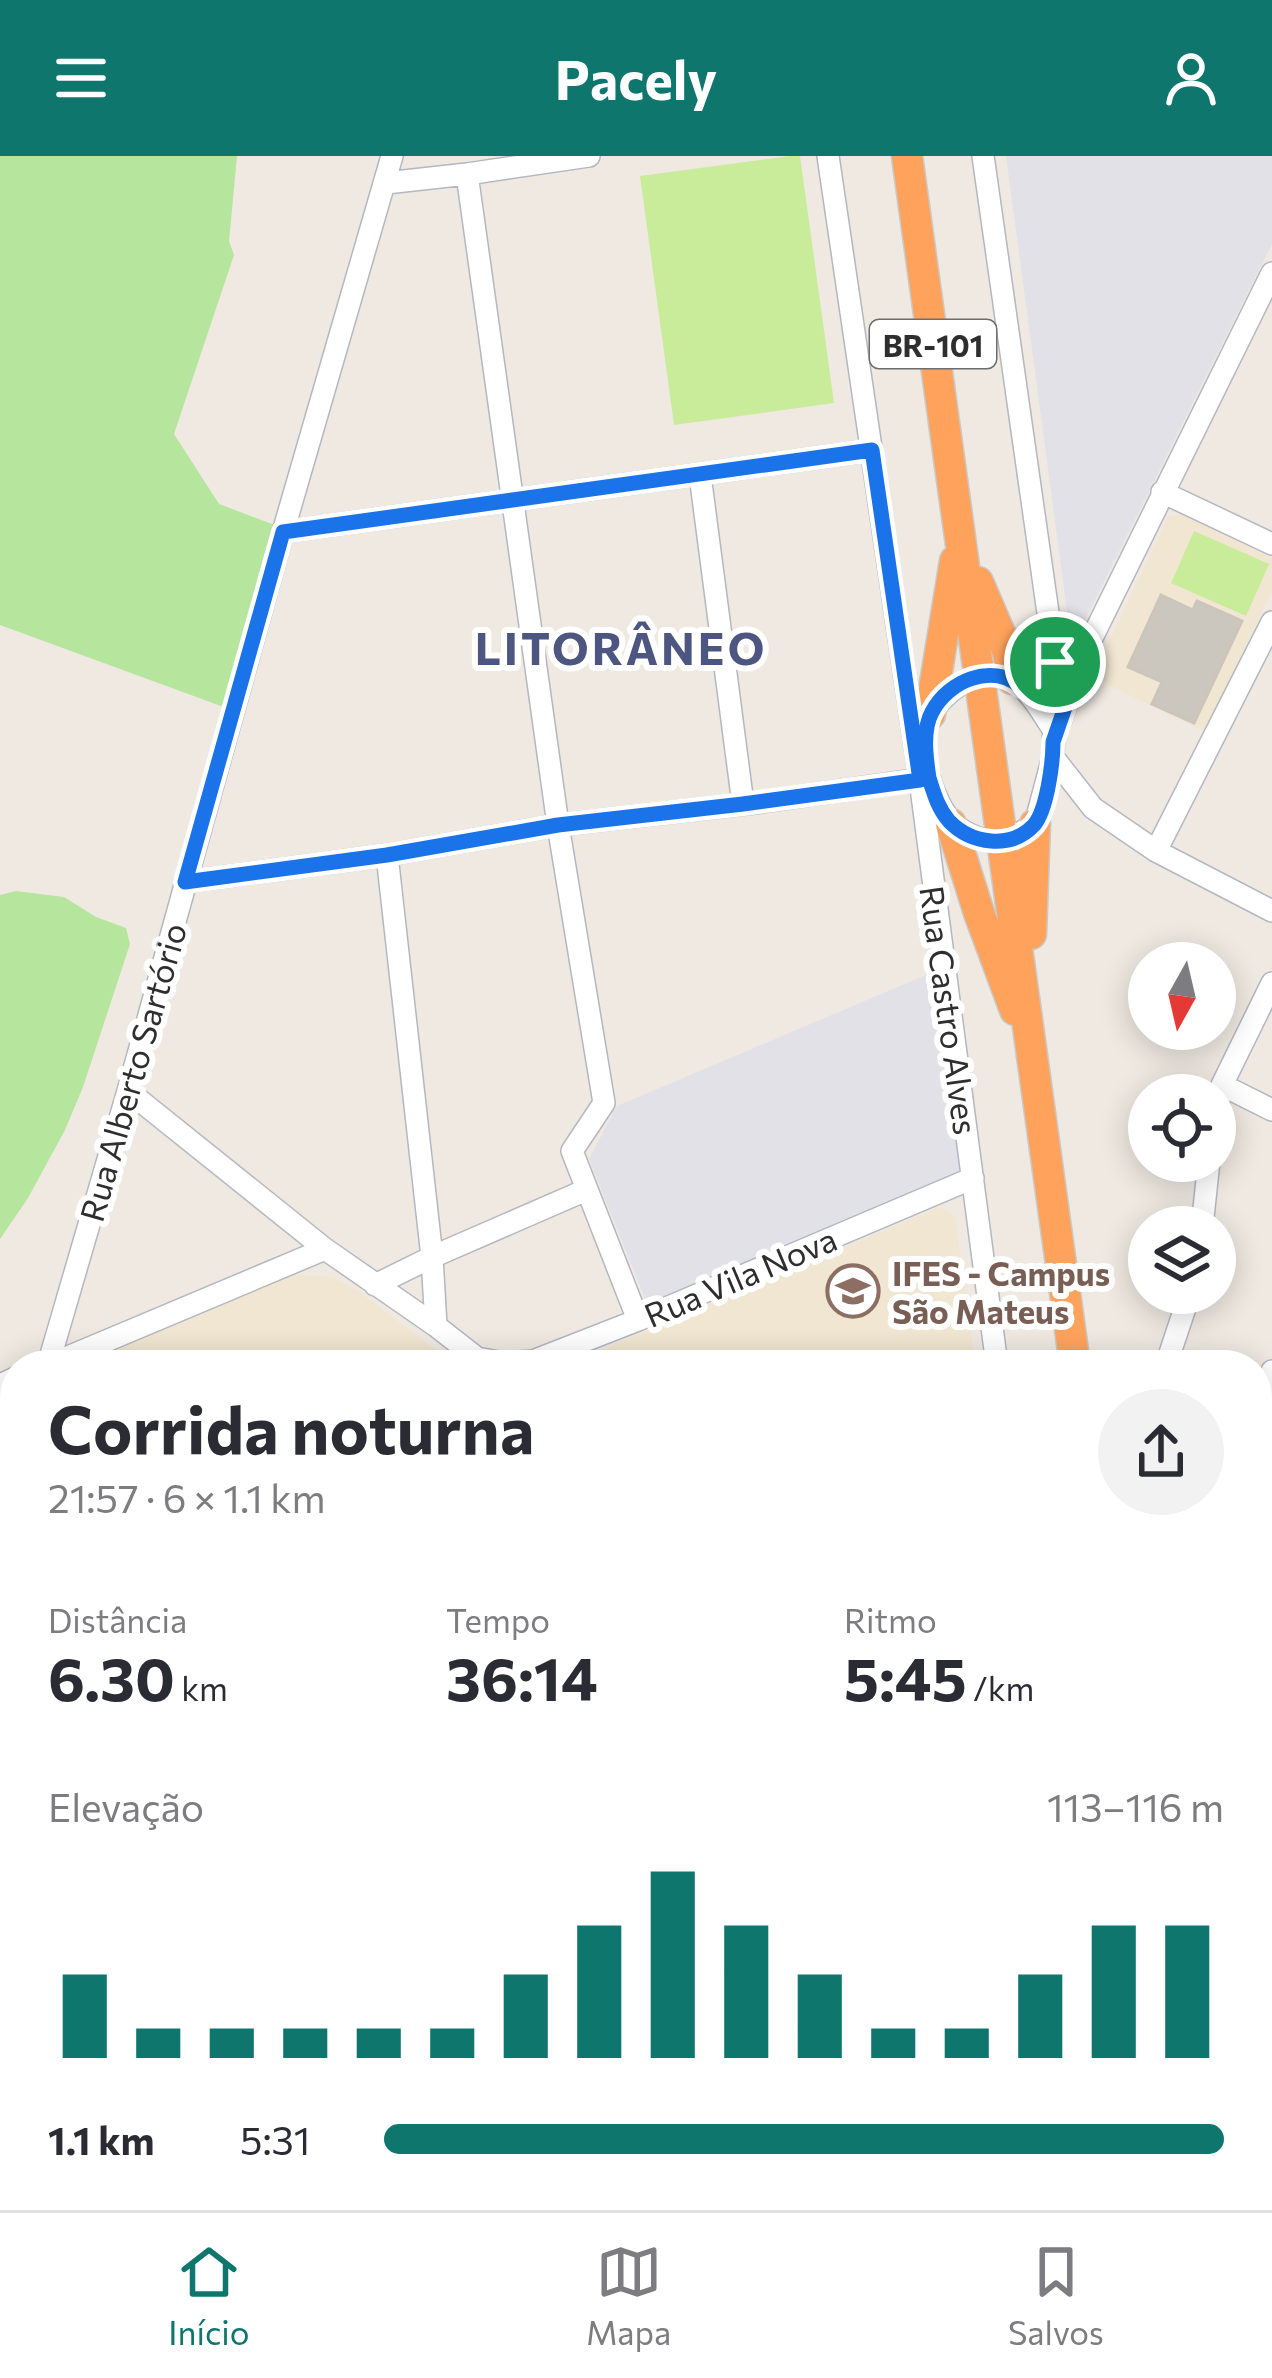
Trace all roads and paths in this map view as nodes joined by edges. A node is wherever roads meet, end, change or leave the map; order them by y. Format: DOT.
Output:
graph roads {
  1 [pos="392,156"];
  2 [pos="589,156"];
  3 [pos="828,156"];
  4 [pos="907,156"];
  5 [pos="983,156"];
  6 [pos="467,174"];
  7 [pos="386,182"];
  8 [pos="1272,273"];
  9 [pos="872,450"];
  10 [pos="700,475"];
  11 [pos="1162,492"];
  12 [pos="512,500"];
  13 [pos="960,531"];
  14 [pos="283,532"];
  15 [pos="1272,544"];
  16 [pos="1272,622"];
  17 [pos="1084,652"];
  18 [pos="1055,662"];
  19 [pos="980,676"];
  20 [pos="1016,683"];
  21 [pos="930,714"];
  22 [pos="1053,743"];
  23 [pos="924,779"];
  24 [pos="743,804"];
  25 [pos="1093,808"];
  26 [pos="1038,818"];
  27 [pos="951,824"];
  28 [pos="558,825"];
  29 [pos="1003,843"];
  30 [pos="1156,851"];
  31 [pos="387,855"];
  32 [pos="185,882"];
  33 [pos="1272,910"];
  34 [pos="1272,983"];
  35 [pos="1030,1036"];
  36 [pos="1227,1074"];
  37 [pos="128,1091"];
  38 [pos="1236,1091"];
  39 [pos="1272,1110"];
  40 [pos="973,1178"];
  41 [pos="586,1190"];
  42 [pos="325,1250"];
  43 [pos="432,1257"];
  44 [pos="375,1286"];
  45 [pos="1183,1314"];
  46 [pos="638,1320"];
  47 [pos="436,1326"];
  48 [pos="52,1350"];
  49 [pos="84,1350"];
  50 [pos="467,1350"];
  51 [pos="559,1350"];
  52 [pos="995,1350"];
  53 [pos="1073,1350"];
  54 [pos="1171,1350"];
  1 -- 7 [label="street, Rua Alberto Sartório"];
  2 -- 6 [label="street"];
  3 -- 9 [label="street, Rua Castro Alves"];
  4 -- 13 [label="highway, BR-101"];
  5 -- 18 [label="street"];
  6 -- 7 [label="street"];
  6 -- 12 [label="street"];
  7 -- 14 [label="street, Rua Alberto Sartório"];
  8 -- 11 [label="street"];
  9 -- 10 [label="street"];
  9 -- 23 [label="street, Rua Castro Alves"];
  10 -- 12 [label="street"];
  10 -- 24 [label="street"];
  11 -- 15 [label="street"];
  11 -- 17 [label="street"];
  12 -- 14 [label="street"];
  12 -- 28 [label="street"];
  13 -- 19 [label="highway, BR-101"];
  13 -- 20 [label="highway"];
  13 -- 21 [label="highway"];
  14 -- 32 [label="street, Rua Alberto Sartório"];
  16 -- 30 [label="street"];
  17 -- 18 [label="street"];
  17 -- 22 [label="street"];
  18 -- 20 [label="street"];
  18 -- 22 [label="street"];
  19 -- 20 [label="street"];
  19 -- 21 [label="street"];
  19 -- 29 [label="highway, BR-101"];
  20 -- 22 [label="street"];
  21 -- 23 [label="street"];
  22 -- 25 [label="street"];
  22 -- 26 [label="street"];
  23 -- 24 [label="street"];
  23 -- 27 [label="street"];
  23 -- 40 [label="street, Rua Castro Alves"];
  24 -- 28 [label="street"];
  25 -- 26 [label="street"];
  25 -- 30 [label="street"];
  26 -- 29 [label="street"];
  26 -- 35 [label="highway"];
  27 -- 29 [label="street"];
  27 -- 35 [label="highway"];
  28 -- 31 [label="street"];
  28 -- 41 [label="street"];
  29 -- 35 [label="highway, BR-101"];
  30 -- 33 [label="street"];
  31 -- 32 [label="street"];
  31 -- 43 [label="street"];
  32 -- 37 [label="street, Rua Alberto Sartório"];
  34 -- 36 [label="street"];
  35 -- 53 [label="highway, BR-101"];
  37 -- 42 [label="street"];
  37 -- 48 [label="street, Rua Alberto Sartório"];
  38 -- 39 [label="street"];
  40 -- 46 [label="street, Rua Vila Nova"];
  40 -- 52 [label="street, Rua Castro Alves"];
  41 -- 43 [label="street"];
  41 -- 46 [label="street"];
  42 -- 44 [label="street"];
  42 -- 49 [label="street"];
  43 -- 44 [label="street"];
  43 -- 47 [label="street"];
  44 -- 47 [label="street"];
  45 -- 54 [label="street"];
  46 -- 51 [label="street, Rua Vila Nova"];
  47 -- 50 [label="street"];
}
